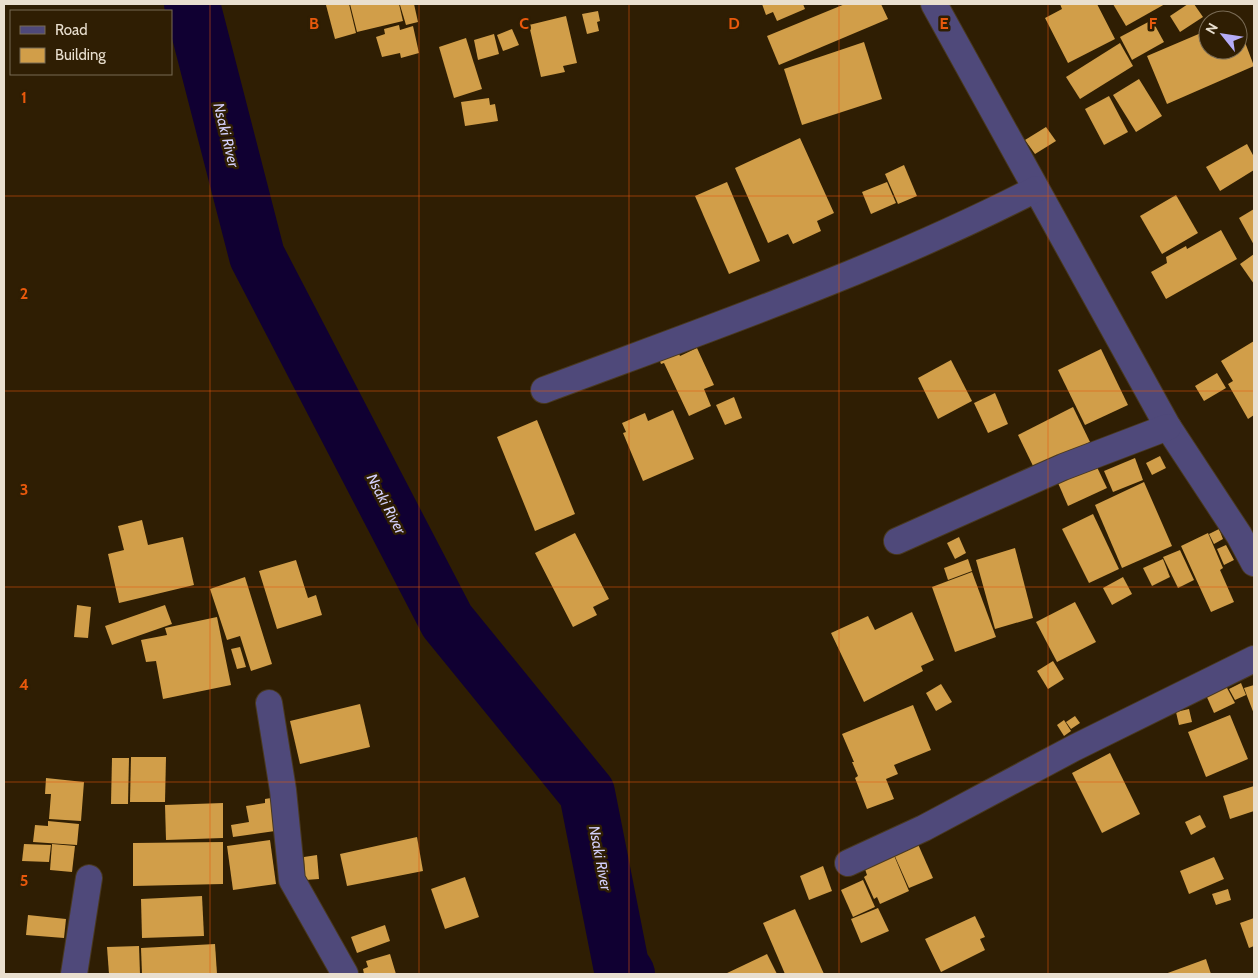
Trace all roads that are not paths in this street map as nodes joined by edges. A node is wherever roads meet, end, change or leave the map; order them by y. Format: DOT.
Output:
graph roads {
  1 [pos="934,4"];
  2 [pos="1036,189"];
  3 [pos="544,390"];
  4 [pos="1168,427"];
  5 [pos="896,541"];
  6 [pos="1254,563"];
  7 [pos="1254,659"];
  8 [pos="269,703"];
  9 [pos="848,863"];
  10 [pos="89,878"];
  11 [pos="74,974"];
  12 [pos="345,974"];
  1 -- 2 [label="street"];
  2 -- 3 [label="street"];
  2 -- 4 [label="street"];
  4 -- 5 [label="street"];
  4 -- 6 [label="street"];
  7 -- 9 [label="street"];
  8 -- 12 [label="street"];
  10 -- 11 [label="street"];
}
